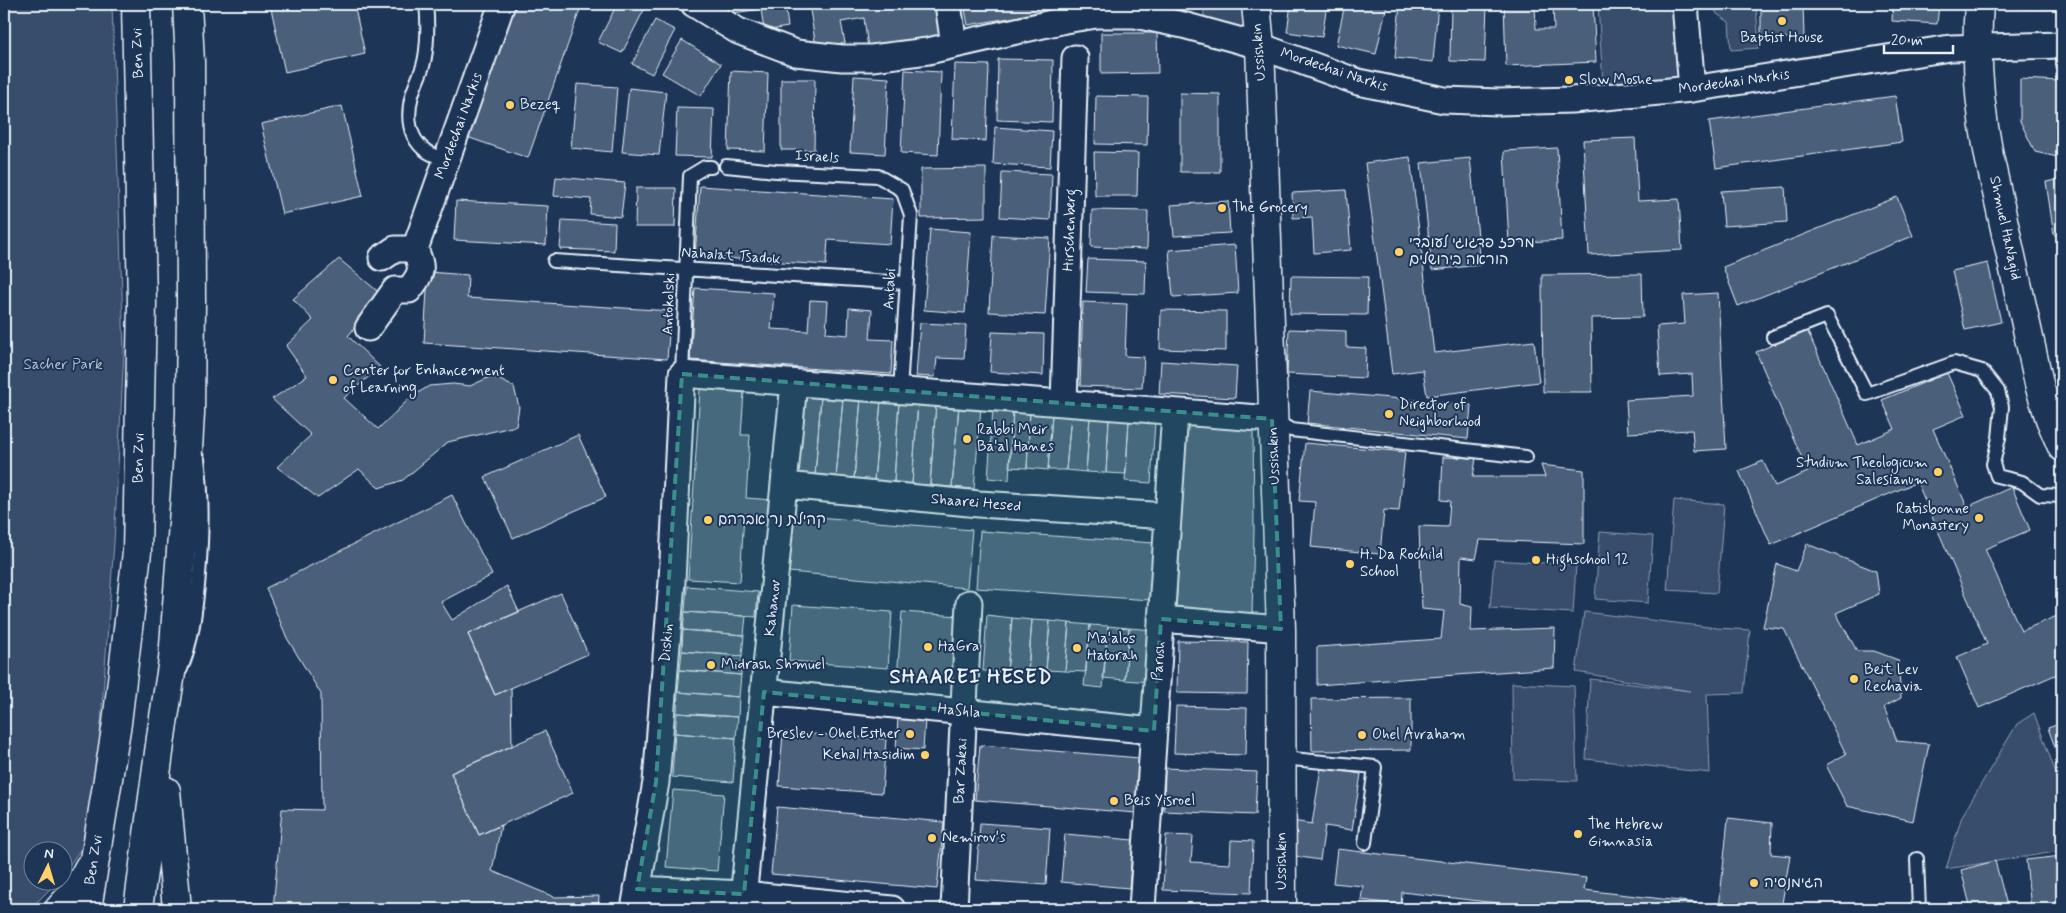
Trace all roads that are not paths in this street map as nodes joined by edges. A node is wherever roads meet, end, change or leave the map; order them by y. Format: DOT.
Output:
graph roads {
  1 [pos="136,4"];
  2 [pos="188,4"];
  3 [pos="426,4"];
  4 [pos="502,4"];
  5 [pos="694,4"];
  6 [pos="948,4"];
  7 [pos="1256,4"];
  8 [pos="1685,4"];
  9 [pos="1980,4"];
  10 [pos="1993,4"];
  11 [pos="954,45"];
  12 [pos="2062,45"];
  13 [pos="1260,46"];
  14 [pos="1984,46"];
  15 [pos="1076,58"];
  16 [pos="1692,89"];
  17 [pos="447,159"];
  18 [pos="726,166"];
  19 [pos="711,167"];
  20 [pos="902,190"];
  21 [pos="415,249"];
  22 [pos="382,258"];
  23 [pos="554,261"];
  24 [pos="686,269"];
  25 [pos="906,283"];
  26 [pos="368,328"];
  27 [pos="1773,337"];
  28 [pos="682,374"];
  29 [pos="794,383"];
  30 [pos="900,391"];
  31 [pos="1064,403"];
  32 [pos="2062,407"];
  33 [pos="1175,412"];
  34 [pos="1272,419"];
  35 [pos="2062,447"];
  36 [pos="1526,457"];
  37 [pos="785,485"];
  38 [pos="2062,496"];
  39 [pos="1168,516"];
  40 [pos="969,603"];
  41 [pos="1161,619"];
  42 [pos="1281,630"];
  43 [pos="764,692"];
  44 [pos="964,712"];
  45 [pos="164,718"];
  46 [pos="1154,730"];
  47 [pos="1282,758"];
  48 [pos="1365,843"];
  49 [pos="96,852"];
  50 [pos="1917,859"];
  51 [pos="636,899"];
  52 [pos="743,902"];
  53 [pos="58,909"];
  54 [pos="87,909"];
  55 [pos="138,909"];
  56 [pos="177,909"];
  57 [pos="892,909"];
  58 [pos="954,909"];
  59 [pos="1142,909"];
  60 [pos="1282,909"];
  61 [pos="1919,909"];
  1 -- 49 [label="main road, Ben Zvi"];
  2 -- 45 [label="main road"];
  3 -- 17 [label="lane"];
  4 -- 17 [label="street, Mordechai Narkis"];
  5 -- 11 [label="street, Mordechai Narkis"];
  6 -- 11 [label="street"];
  7 -- 13 [label="main road, Ussishkin"];
  8 -- 16 [label="street"];
  9 -- 14 [label="main road, Shmuel HaNagid"];
  10 -- 14 [label="main road, Shmuel HaNagid"];
  11 -- 13 [label="street, Mordechai Narkis"];
  12 -- 14 [label="street, Mordechai Narkis"];
  13 -- 16 [label="street, Mordechai Narkis"];
  13 -- 34 [label="main road, Ussishkin"];
  14 -- 16 [label="street, Mordechai Narkis"];
  14 -- 32 [label="main road, Shmuel HaNagid"];
  14 -- 35 [label="main road, Shmuel HaNagid"];
  15 -- 31 [label="street, Hirschenberg"];
  17 -- 21 [label="street, Mordechai Narkis"];
  18 -- 20 [label="lane, Israels"];
  19 -- 24 [label="lane, Antokolski"];
  20 -- 25 [label="lane, Antabi"];
  21 -- 22 [label="street"];
  21 -- 26 [label="street"];
  23 -- 24 [label="lane, Nahalat Tsadok"];
  24 -- 25 [label="lane, Nahalat Tsadok"];
  24 -- 28 [label="lane, Antokolski"];
  25 -- 30 [label="lane, Antabi"];
  27 -- 38 [label="lane"];
  28 -- 29 [label="street"];
  28 -- 51 [label="street, Diskin"];
  29 -- 30 [label="street"];
  29 -- 37 [label="street, Kahanov"];
  30 -- 31 [label="street"];
  31 -- 33 [label="street"];
  33 -- 34 [label="street"];
  33 -- 39 [label="street, Parush"];
  34 -- 36 [label="lane"];
  34 -- 42 [label="main road, Ussishkin"];
  37 -- 39 [label="street, Shaarei Hesed"];
  37 -- 43 [label="street, Kahanov"];
  39 -- 41 [label="street, Parush"];
  40 -- 44 [label="street, Bar Zakai"];
  41 -- 42 [label="street"];
  41 -- 46 [label="street, Parush"];
  42 -- 47 [label="main road, Ussishkin"];
  43 -- 44 [label="street, HaShla"];
  43 -- 52 [label="street, Kahanov"];
  44 -- 46 [label="street, HaShla"];
  44 -- 58 [label="street, Bar Zakai"];
  45 -- 55 [label="main road"];
  45 -- 56 [label="main road"];
  46 -- 59 [label="street, Parush"];
  47 -- 48 [label="lane"];
  47 -- 60 [label="main road, Ussishkin"];
  49 -- 53 [label="main road"];
  49 -- 54 [label="main road, Ben Zvi"];
  50 -- 61 [label="lane"];
  51 -- 52 [label="street"];
  52 -- 57 [label="street"];
}
